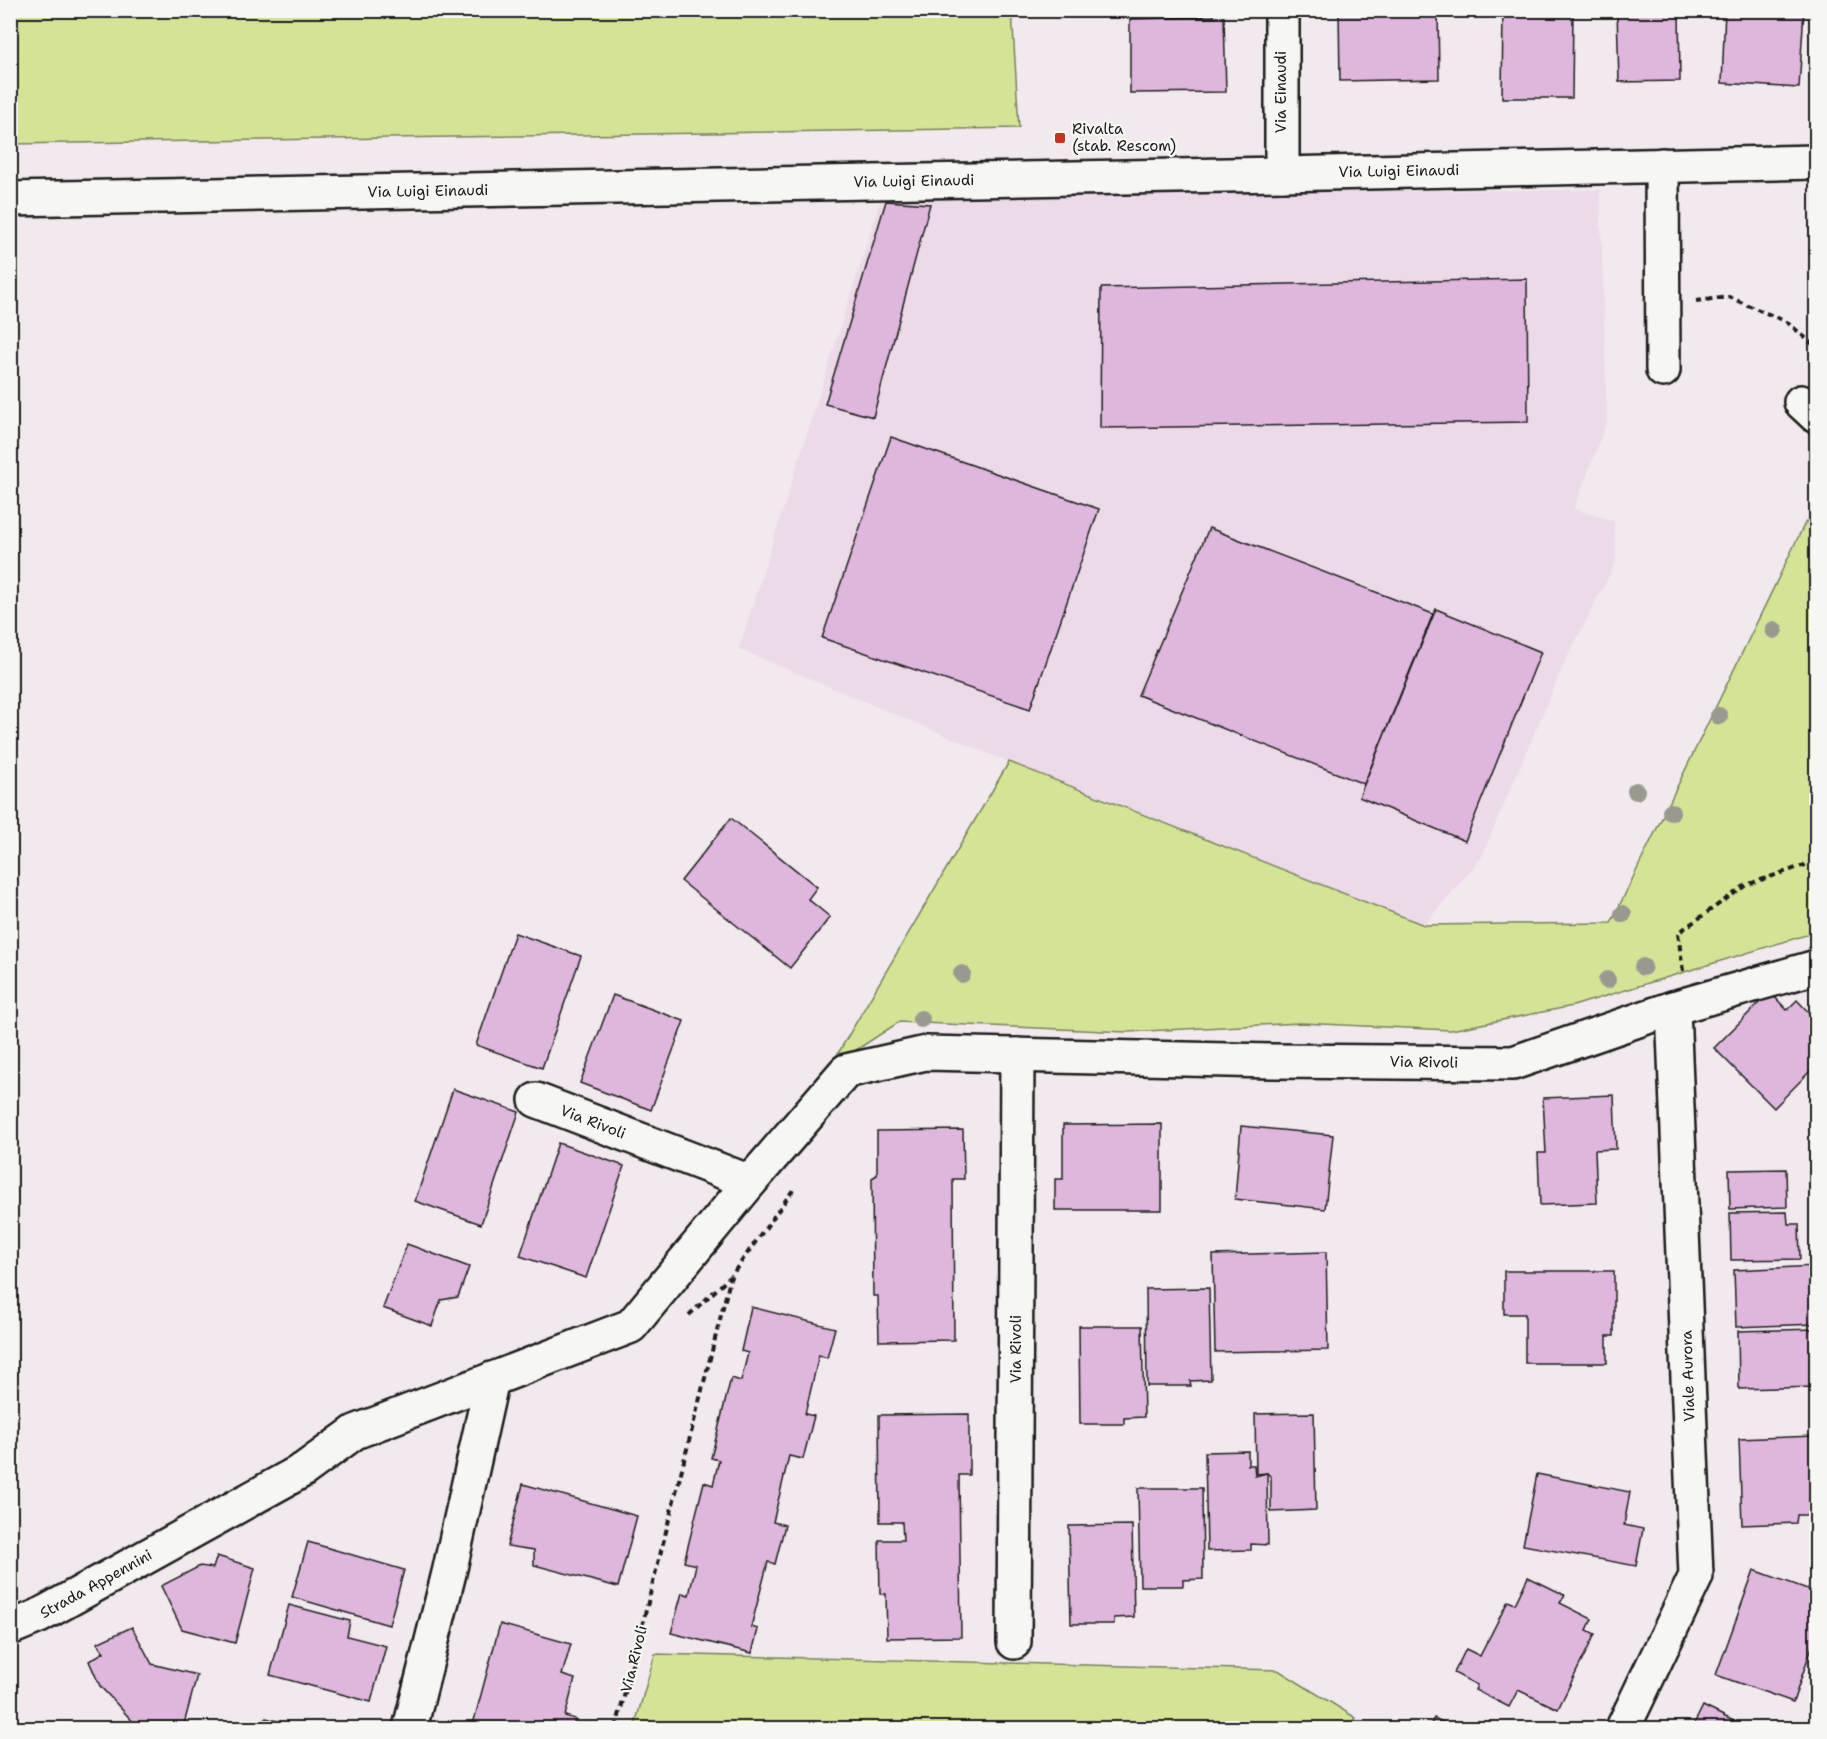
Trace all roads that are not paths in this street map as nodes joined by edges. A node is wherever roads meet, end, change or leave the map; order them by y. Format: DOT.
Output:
graph roads {
  1 [pos="1282,10"];
  2 [pos="1816,162"];
  3 [pos="1662,165"];
  4 [pos="1282,174"];
  5 [pos="10,199"];
  6 [pos="1663,370"];
  7 [pos="1816,967"];
  8 [pos="1680,1006"];
  9 [pos="1017,1055"];
  10 [pos="536,1100"];
  11 [pos="750,1182"];
  12 [pos="492,1379"];
  13 [pos="181,1537"];
  14 [pos="10,1628"];
  15 [pos="1014,1642"];
  16 [pos="410,1728"];
  17 [pos="1623,1728"];
  1 -- 4 [label="street, Via Einaudi"];
  2 -- 3 [label="street, Via Luigi Einaudi"];
  3 -- 4 [label="street, Via Luigi Einaudi"];
  3 -- 6 [label="street"];
  4 -- 5 [label="street, Via Luigi Einaudi"];
  7 -- 8 [label="street, Via Rivoli"];
  8 -- 9 [label="street, Via Rivoli"];
  8 -- 17 [label="street, Viale Aurora"];
  9 -- 11 [label="street, Via Rivoli"];
  9 -- 15 [label="street, Via Rivoli"];
  10 -- 11 [label="street, Via Rivoli"];
  11 -- 12 [label="street, Via Rivoli"];
  12 -- 13 [label="street, Via Rivoli"];
  12 -- 16 [label="street"];
  13 -- 14 [label="street, Strada Appennini"];
}
